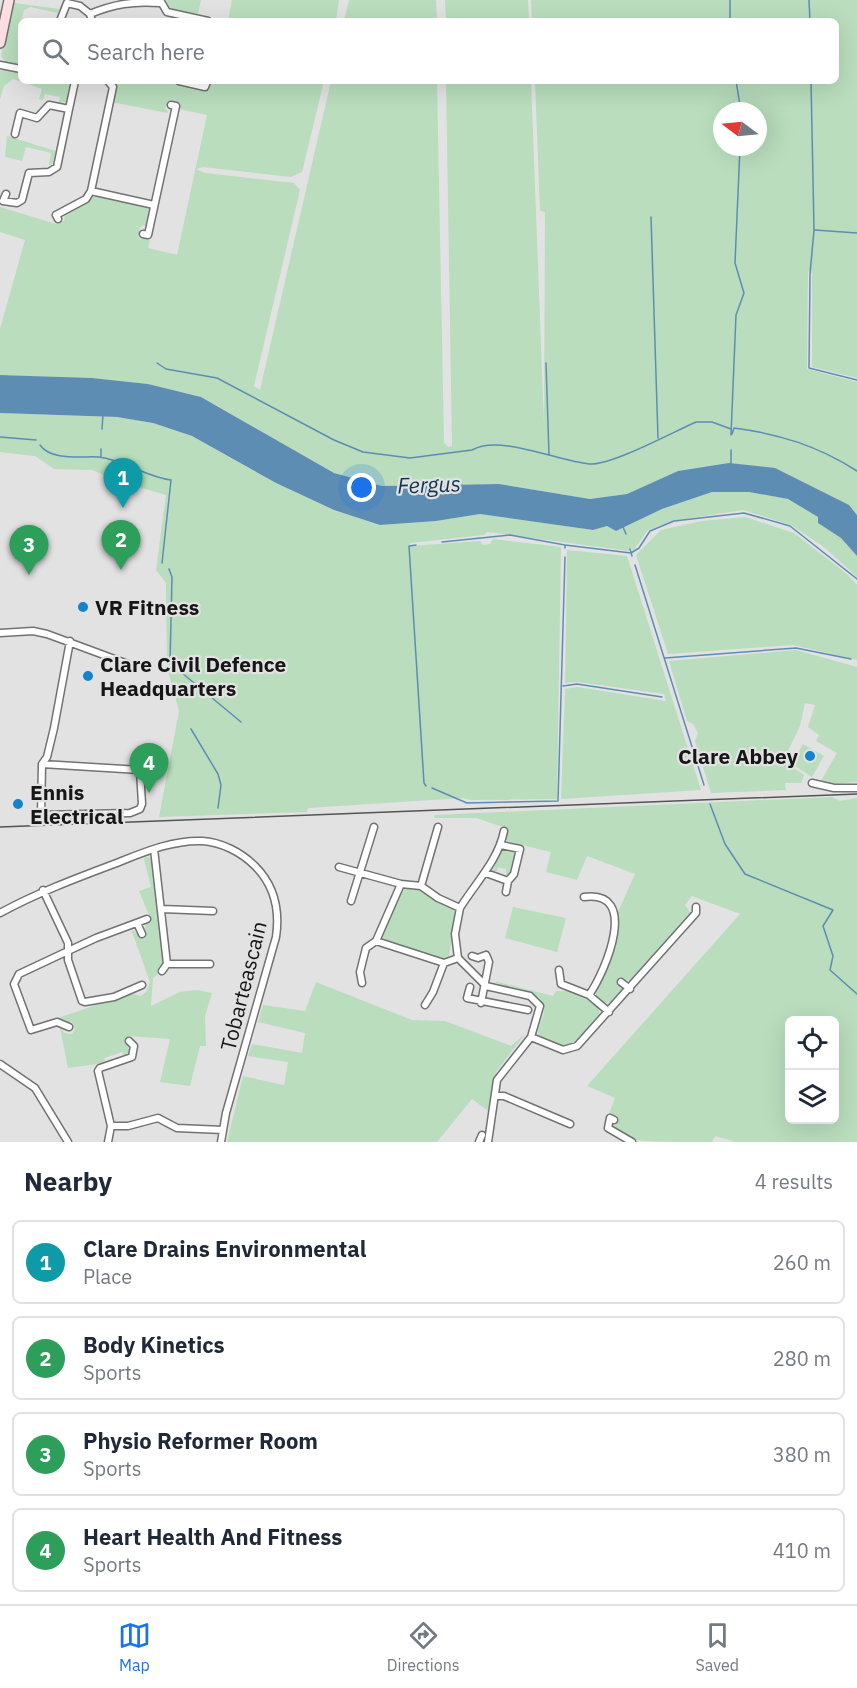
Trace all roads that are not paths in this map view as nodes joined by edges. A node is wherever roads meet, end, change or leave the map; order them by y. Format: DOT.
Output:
graph roads {
  1 [pos="9,0"];
  2 [pos="160,1"];
  3 [pos="91,17"];
  4 [pos="61,18"];
  5 [pos="194,18"];
  6 [pos="0,43"];
  7 [pos="0,65"];
  8 [pos="18,68"];
  9 [pos="74,84"];
  10 [pos="110,84"];
  11 [pos="192,84"];
  12 [pos="206,84"];
  13 [pos="171,105"];
  14 [pos="69,109"];
  15 [pos="15,134"];
  16 [pos="91,191"];
  17 [pos="6,194"];
  18 [pos="154,205"];
  19 [pos="58,219"];
  20 [pos="143,234"];
  21 [pos="0,633"];
  22 [pos="70,641"];
  23 [pos="129,664"];
  24 [pos="42,764"];
  25 [pos="812,783"];
  26 [pos="857,788"];
  27 [pos="374,827"];
  28 [pos="438,827"];
  29 [pos="504,831"];
  30 [pos="501,845"];
  31 [pos="154,849"];
  32 [pos="339,867"];
  33 [pos="361,872"];
  34 [pos="486,873"];
  35 [pos="508,881"];
  36 [pos="400,884"];
  37 [pos="421,886"];
  38 [pos="43,890"];
  39 [pos="506,892"];
  40 [pos="584,897"];
  41 [pos="351,901"];
  42 [pos="696,907"];
  43 [pos="460,908"];
  44 [pos="162,909"];
  45 [pos="213,911"];
  46 [pos="0,913"];
  47 [pos="147,920"];
  48 [pos="137,923"];
  49 [pos="142,934"];
  50 [pos="376,942"];
  51 [pos="68,951"];
  52 [pos="471,956"];
  53 [pos="458,958"];
  54 [pos="444,963"];
  55 [pos="210,964"];
  56 [pos="559,970"];
  57 [pos="621,982"];
  58 [pos="362,983"];
  59 [pos="142,985"];
  60 [pos="486,986"];
  61 [pos="470,987"];
  62 [pos="630,989"];
  63 [pos="589,995"];
  64 [pos="481,1003"];
  65 [pos="425,1005"];
  66 [pos="528,1010"];
  67 [pos="609,1012"];
  68 [pos="69,1027"];
  69 [pos="531,1037"];
  70 [pos="129,1041"];
  71 [pos="0,1064"];
  72 [pos="496,1096"];
  73 [pos="614,1120"];
  74 [pos="570,1124"];
  75 [pos="111,1126"];
  76 [pos="223,1130"];
  77 [pos="68,1142"];
  78 [pos="108,1142"];
  79 [pos="221,1142"];
  80 [pos="488,1142"];
  81 [pos="632,1142"];
  1 -- 6 [label="main road"];
  2 -- 3 [label="street"];
  2 -- 5 [label="street"];
  3 -- 4 [label="street"];
  7 -- 8 [label="street"];
  9 -- 14 [label="street"];
  10 -- 16 [label="street"];
  11 -- 12 [label="street"];
  13 -- 18 [label="street"];
  14 -- 15 [label="street"];
  14 -- 17 [label="street"];
  16 -- 18 [label="street"];
  16 -- 19 [label="street"];
  18 -- 20 [label="street"];
  21 -- 22 [label="street"];
  22 -- 23 [label="street"];
  22 -- 24 [label="street"];
  24 -- 24 [label="street"];
  25 -- 26 [label="street"];
  27 -- 33 [label="street"];
  28 -- 37 [label="street"];
  29 -- 30 [label="street"];
  30 -- 34 [label="street"];
  30 -- 35 [label="street"];
  31 -- 38 [label="street, Tobarteascain"];
  31 -- 44 [label="street"];
  31 -- 76 [label="street, Tobarteascain"];
  32 -- 33 [label="street"];
  33 -- 36 [label="street"];
  33 -- 41 [label="street"];
  34 -- 35 [label="street"];
  34 -- 43 [label="street"];
  35 -- 39 [label="street"];
  36 -- 37 [label="street"];
  36 -- 50 [label="street"];
  37 -- 43 [label="street"];
  38 -- 46 [label="street, Tobarteascain"];
  38 -- 51 [label="street"];
  40 -- 63 [label="street"];
  42 -- 62 [label="street"];
  43 -- 53 [label="street"];
  44 -- 45 [label="street"];
  44 -- 55 [label="street"];
  47 -- 48 [label="street"];
  48 -- 49 [label="street"];
  48 -- 51 [label="street"];
  50 -- 54 [label="street"];
  50 -- 58 [label="street"];
  51 -- 59 [label="street"];
  51 -- 68 [label="street"];
  52 -- 60 [label="street"];
  53 -- 54 [label="street"];
  53 -- 60 [label="street"];
  54 -- 65 [label="street"];
  56 -- 63 [label="street"];
  57 -- 62 [label="street"];
  60 -- 64 [label="street"];
  60 -- 69 [label="street"];
  61 -- 64 [label="street"];
  62 -- 67 [label="street"];
  63 -- 67 [label="street"];
  64 -- 66 [label="street"];
  67 -- 69 [label="street"];
  69 -- 72 [label="street"];
  70 -- 75 [label="street"];
  71 -- 77 [label="street"];
  72 -- 74 [label="street"];
  72 -- 80 [label="street"];
  73 -- 81 [label="street"];
  75 -- 76 [label="street"];
  75 -- 78 [label="street"];
  76 -- 79 [label="street, Tobarteascain"];
}
